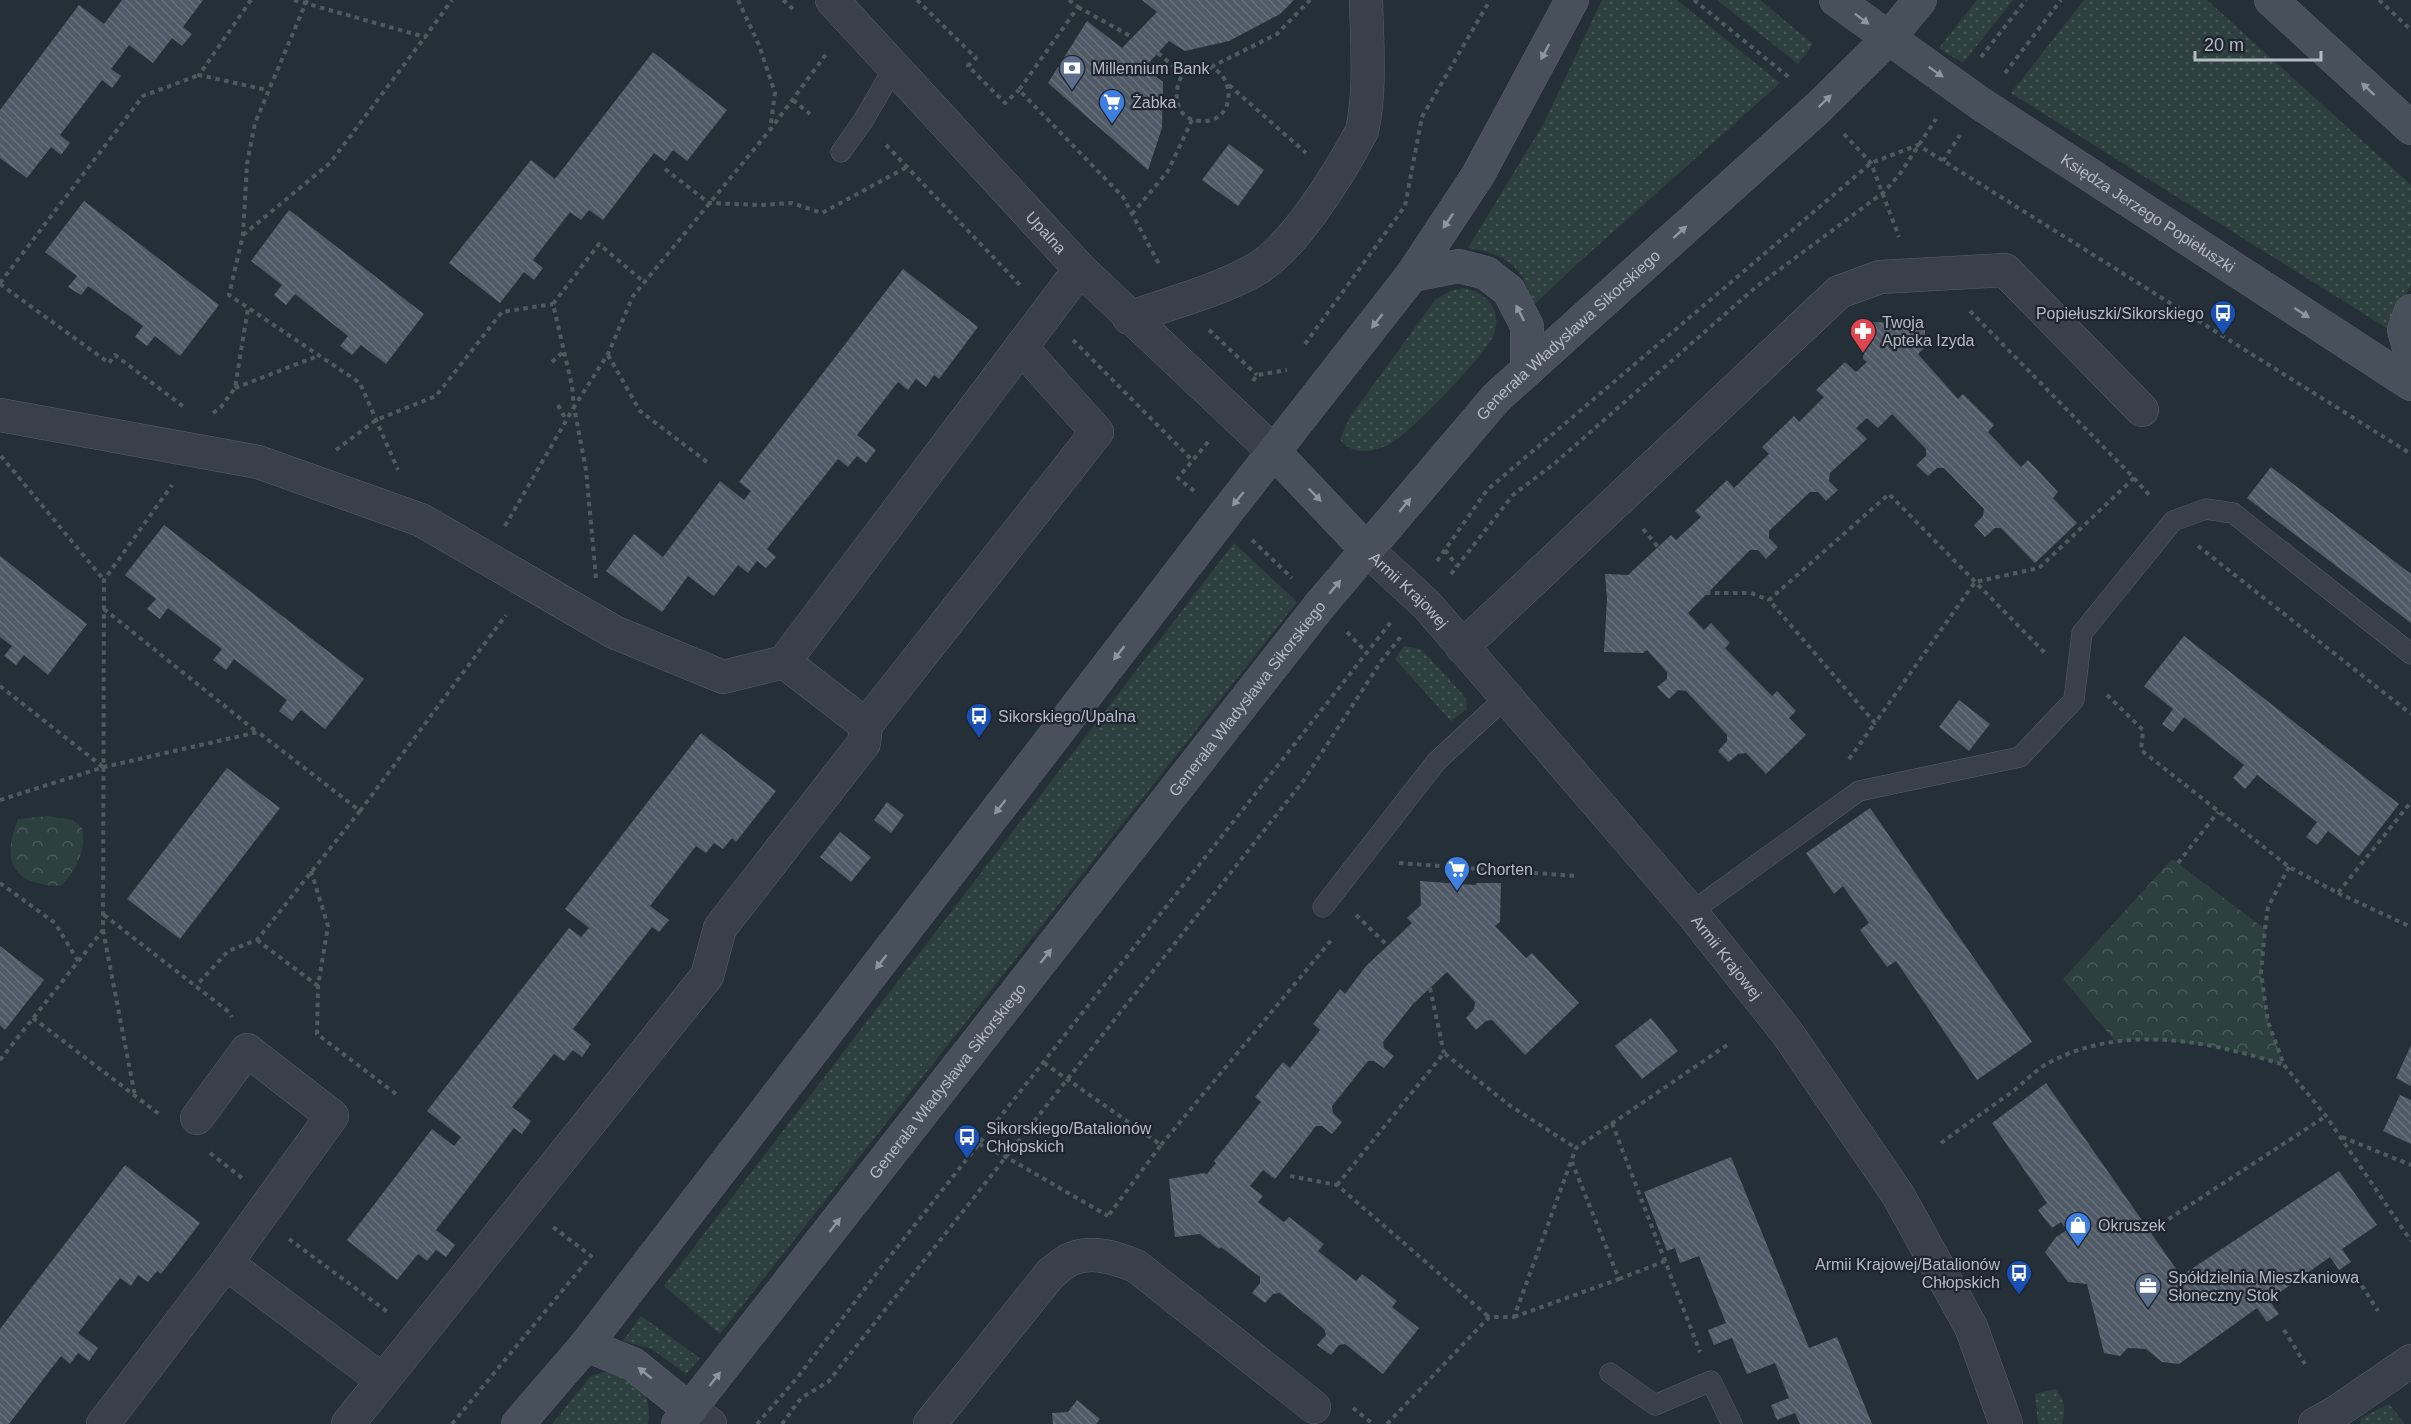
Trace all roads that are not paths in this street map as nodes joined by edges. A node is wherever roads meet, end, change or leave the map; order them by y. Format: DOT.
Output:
graph roads {
  1 [pos="832,0"];
  2 [pos="1366,0"];
  3 [pos="1572,0"];
  4 [pos="1836,0"];
  5 [pos="1920,0"];
  6 [pos="2271,0"];
  7 [pos="1888,39"];
  8 [pos="895,66"];
  9 [pos="2411,128"];
  10 [pos="841,152"];
  11 [pos="1080,269"];
  12 [pos="1412,275"];
  13 [pos="2411,311"];
  14 [pos="1129,318"];
  15 [pos="1021,347"];
  16 [pos="2411,356"];
  17 [pos="1527,370"];
  18 [pos="2411,384"];
  19 [pos="2142,410"];
  20 [pos="0,415"];
  21 [pos="1275,453"];
  22 [pos="1367,549"];
  23 [pos="1462,647"];
  24 [pos="2411,654"];
  25 [pos="784,662"];
  26 [pos="1505,698"];
  27 [pos="866,725"];
  28 [pos="1323,907"];
  29 [pos="1691,912"];
  30 [pos="200,1133"];
  31 [pos="226,1263"];
  32 [pos="586,1345"];
  33 [pos="2411,1361"];
  34 [pos="1610,1373"];
  35 [pos="382,1380"];
  36 [pos="1314,1407"];
  37 [pos="693,1419"];
  38 [pos="103,1424"];
  39 [pos="348,1424"];
  40 [pos="518,1424"];
  41 [pos="930,1424"];
  42 [pos="1732,1424"];
  43 [pos="2006,1424"];
  44 [pos="2315,1424"];
  1 -- 8 [label="street, Upalna"];
  2 -- 14 [label="street"];
  3 -- 12 [label="main road, one-way"];
  4 -- 7 [label="main road, Księdza Jerzego Popiełuszki, one-way"];
  5 -- 7 [label="main road, Generała Władysława Sikorskiego"];
  9 -- 6 [label="main road, one-way"];
  17 -- 7 [label="main road, Generała Władysława Sikorskiego, one-way"];
  7 -- 18 [label="main road, Księdza Jerzego Popiełuszki, one-way"];
  8 -- 10 [label="lane"];
  8 -- 11 [label="street, Upalna"];
  11 -- 14 [label="street, Upalna"];
  11 -- 15 [label="street"];
  17 -- 12 [label="main road, one-way"];
  12 -- 21 [label="main road, one-way"];
  13 -- 16 [label="main road"];
  14 -- 21 [label="street, Upalna"];
  15 -- 25 [label="street"];
  15 -- 27 [label="street"];
  22 -- 17 [label="main road, Generała Władysława Sikorskiego, one-way"];
  19 -- 23 [label="street"];
  20 -- 25 [label="street"];
  21 -- 22 [label="main road, one-way"];
  21 -- 32 [label="main road, one-way"];
  22 -- 23 [label="street, Armii Krajowej"];
  37 -- 22 [label="main road, Generała Władysława Sikorskiego, one-way"];
  23 -- 26 [label="street, Armii Krajowej"];
  24 -- 29 [label="lane"];
  25 -- 27 [label="street"];
  26 -- 28 [label="lane"];
  26 -- 29 [label="street, Armii Krajowej"];
  27 -- 35 [label="street"];
  29 -- 43 [label="street, Armii Krajowej"];
  30 -- 31 [label="street"];
  31 -- 35 [label="street"];
  31 -- 38 [label="street"];
  37 -- 32 [label="main road, one-way"];
  32 -- 40 [label="main road"];
  33 -- 44 [label="street"];
  34 -- 42 [label="lane"];
  35 -- 39 [label="street"];
  36 -- 41 [label="street"];
}
